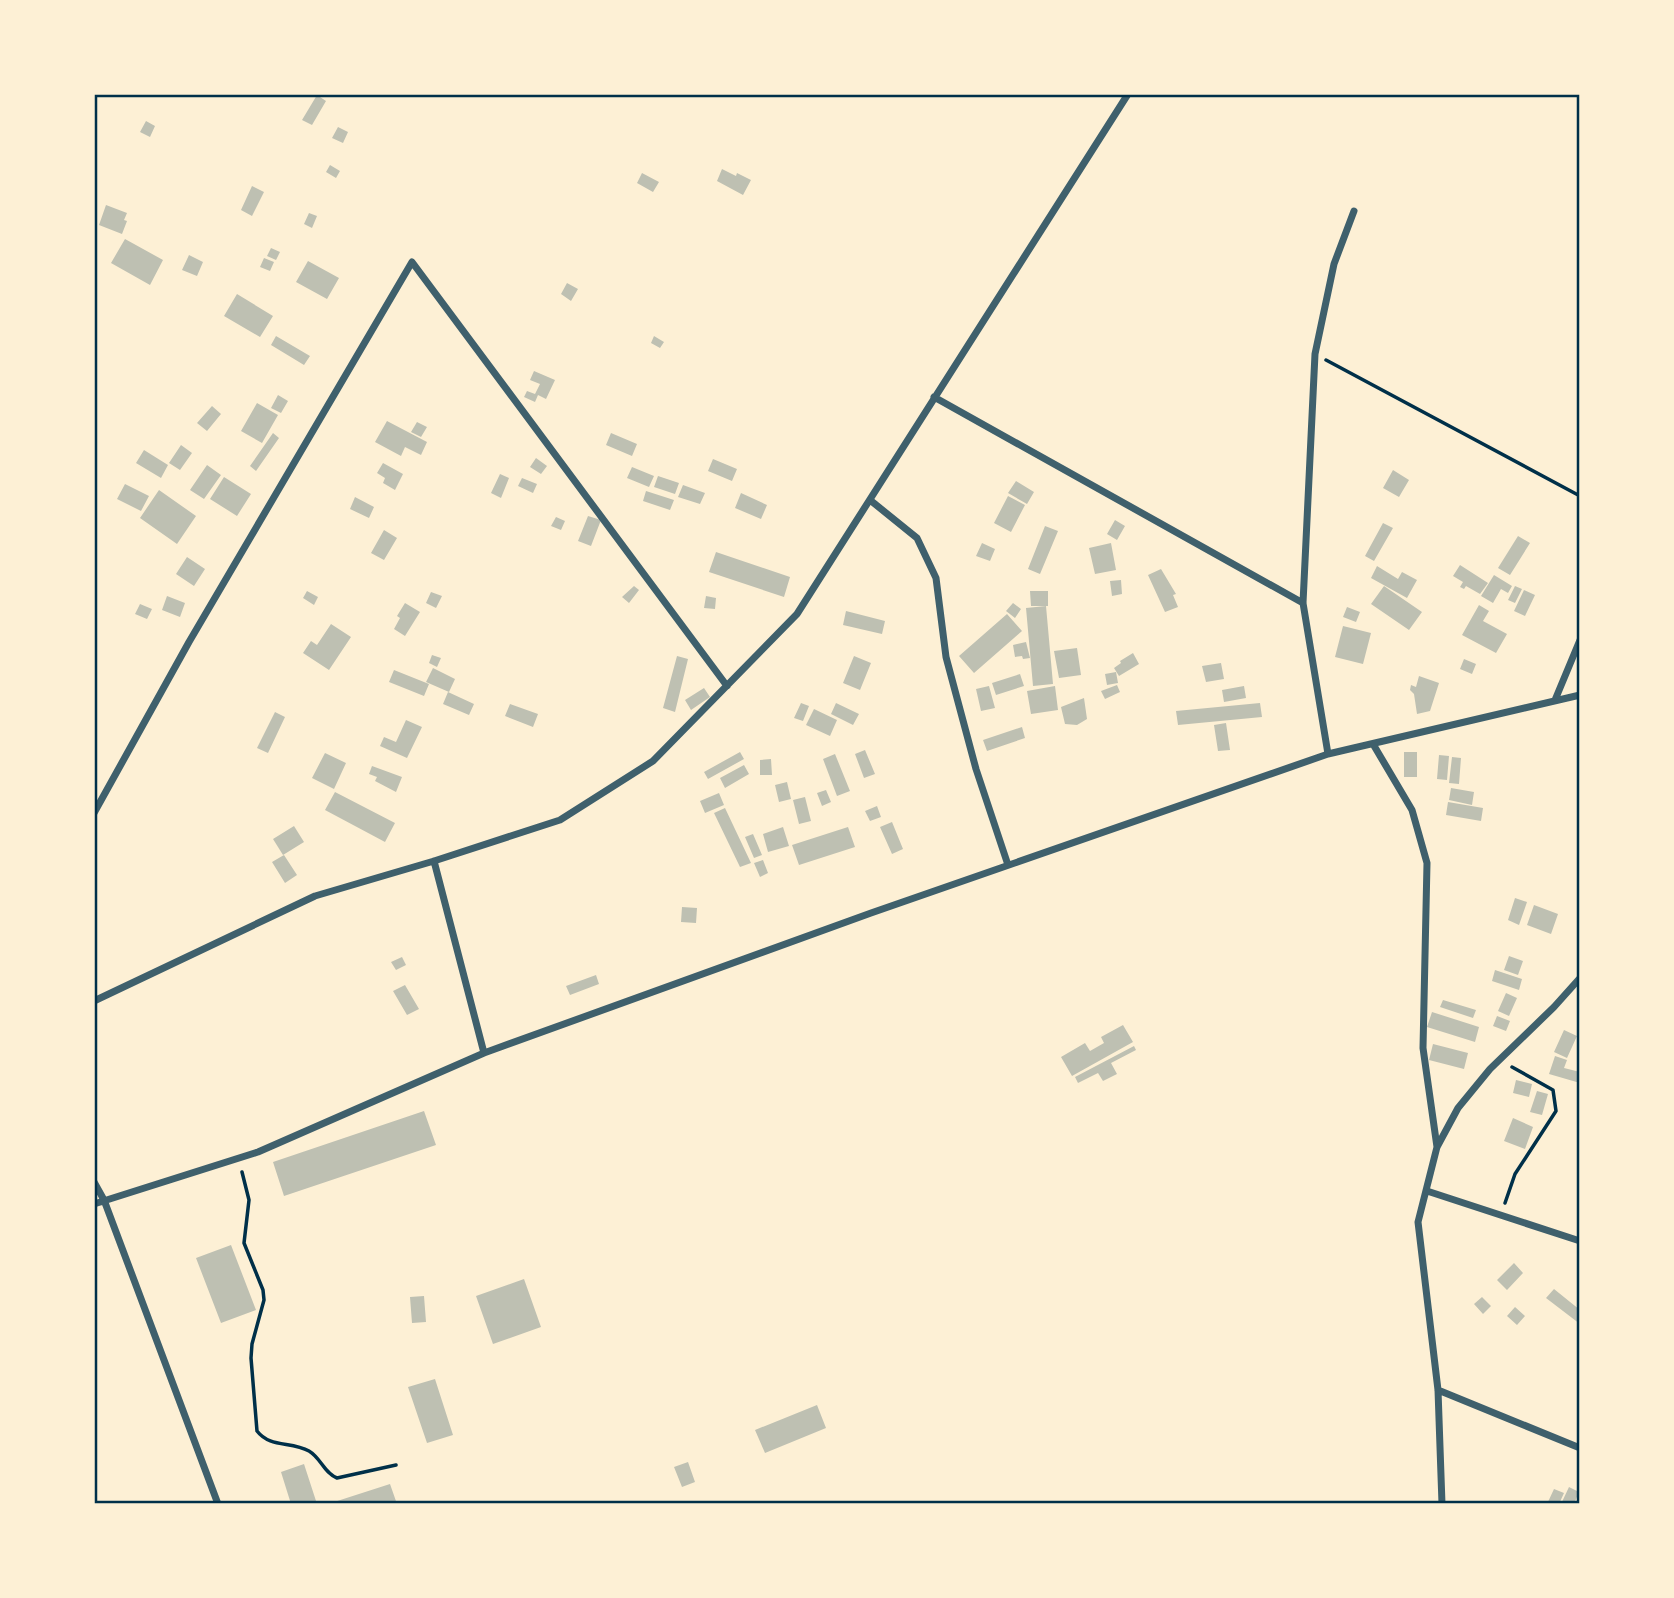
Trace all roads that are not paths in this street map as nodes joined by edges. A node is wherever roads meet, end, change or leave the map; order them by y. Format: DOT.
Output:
graph roads {
  1 [pos="1128,94"];
  2 [pos="1354,211"];
  3 [pos="934,397"];
  4 [pos="870,500"];
  5 [pos="1303,603"];
  6 [pos="1580,640"];
  7 [pos="727,686"];
  8 [pos="1580,695"];
  9 [pos="1555,700"];
  10 [pos="1373,744"];
  11 [pos="1328,754"];
  12 [pos="94,813"];
  13 [pos="435,862"];
  14 [pos="1008,865"];
  15 [pos="1580,978"];
  16 [pos="94,1001"];
  17 [pos="484,1053"];
  18 [pos="1437,1147"];
  19 [pos="94,1182"];
  20 [pos="1427,1191"];
  21 [pos="104,1200"];
  22 [pos="94,1204"];
  23 [pos="1580,1241"];
  24 [pos="1438,1390"];
  25 [pos="1580,1448"];
  26 [pos="218,1503"];
  27 [pos="1442,1503"];
  1 -- 3 [label="street"];
  2 -- 5 [label="street"];
  3 -- 4 [label="street"];
  3 -- 5 [label="street"];
  4 -- 7 [label="street"];
  4 -- 14 [label="street"];
  5 -- 11 [label="street"];
  6 -- 9 [label="street"];
  7 -- 12 [label="street"];
  7 -- 13 [label="street"];
  8 -- 9 [label="street"];
  9 -- 10 [label="street"];
  10 -- 11 [label="street"];
  10 -- 18 [label="street"];
  11 -- 14 [label="street"];
  13 -- 16 [label="street"];
  13 -- 17 [label="street"];
  14 -- 17 [label="street"];
  15 -- 18 [label="street"];
  17 -- 21 [label="street"];
  18 -- 20 [label="street"];
  19 -- 21 [label="street"];
  20 -- 23 [label="street"];
  20 -- 24 [label="street"];
  21 -- 22 [label="street"];
  21 -- 26 [label="street"];
  24 -- 25 [label="street"];
  24 -- 27 [label="street"];
}
